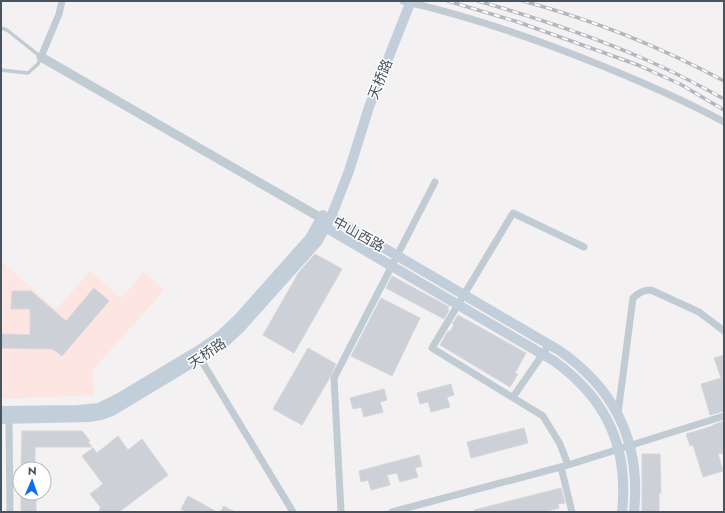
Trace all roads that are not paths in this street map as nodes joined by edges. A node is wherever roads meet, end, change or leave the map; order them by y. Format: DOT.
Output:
graph roads {
  1 [pos="62,1"];
  2 [pos="403,1"];
  3 [pos="411,1"];
  4 [pos="1,28"];
  5 [pos="41,57"];
  6 [pos="1,70"];
  7 [pos="724,122"];
  8 [pos="435,182"];
  9 [pos="326,221"];
  10 [pos="584,247"];
  11 [pos="397,256"];
  12 [pos="392,266"];
  13 [pos="463,295"];
  14 [pos="457,305"];
  15 [pos="724,331"];
  16 [pos="549,345"];
  17 [pos="198,355"];
  18 [pos="542,355"];
  19 [pos="513,397"];
  20 [pos="1,412"];
  21 [pos="618,414"];
  22 [pos="724,416"];
  23 [pos="5,419"];
  24 [pos="630,445"];
  25 [pos="619,448"];
  26 [pos="568,465"];
  27 [pos="561,467"];
  28 [pos="10,512"];
  29 [pos="294,512"];
  30 [pos="341,512"];
  31 [pos="392,512"];
  32 [pos="572,512"];
  33 [pos="622,512"];
  34 [pos="634,512"];
  1 -- 5 [label="street"];
  2 -- 7 [label="street"];
  3 -- 9 [label="main road, 天桥路"];
  4 -- 5 [label="lane"];
  5 -- 6 [label="lane"];
  5 -- 9 [label="street"];
  8 -- 11 [label="street"];
  9 -- 11 [label="main road, 中山西路"];
  9 -- 12 [label="main road, 中山西路"];
  9 -- 17 [label="main road, 天桥路"];
  10 -- 13 [label="street"];
  11 -- 12 [label="street"];
  11 -- 13 [label="main road, 中山西路"];
  12 -- 14 [label="main road, 中山西路"];
  12 -- 30 [label="street"];
  13 -- 14 [label="street"];
  13 -- 16 [label="main road, 中山西路"];
  14 -- 18 [label="main road, 中山西路"];
  14 -- 19 [label="street"];
  15 -- 21 [label="street"];
  16 -- 18 [label="street"];
  16 -- 21 [label="main road, 中山西路"];
  17 -- 20 [label="main road, 天桥路"];
  17 -- 23 [label="main road, 天桥路"];
  17 -- 29 [label="street"];
  18 -- 19 [label="street"];
  18 -- 25 [label="main road, 中山西路"];
  19 -- 26 [label="street"];
  21 -- 24 [label="main road, 中山西路"];
  22 -- 24 [label="street"];
  23 -- 28 [label="street"];
  24 -- 25 [label="street"];
  24 -- 34 [label="main road, 中山西路"];
  25 -- 26 [label="street"];
  25 -- 33 [label="main road, 中山西路"];
  26 -- 27 [label="street"];
  27 -- 31 [label="street"];
  27 -- 32 [label="street"];
}
